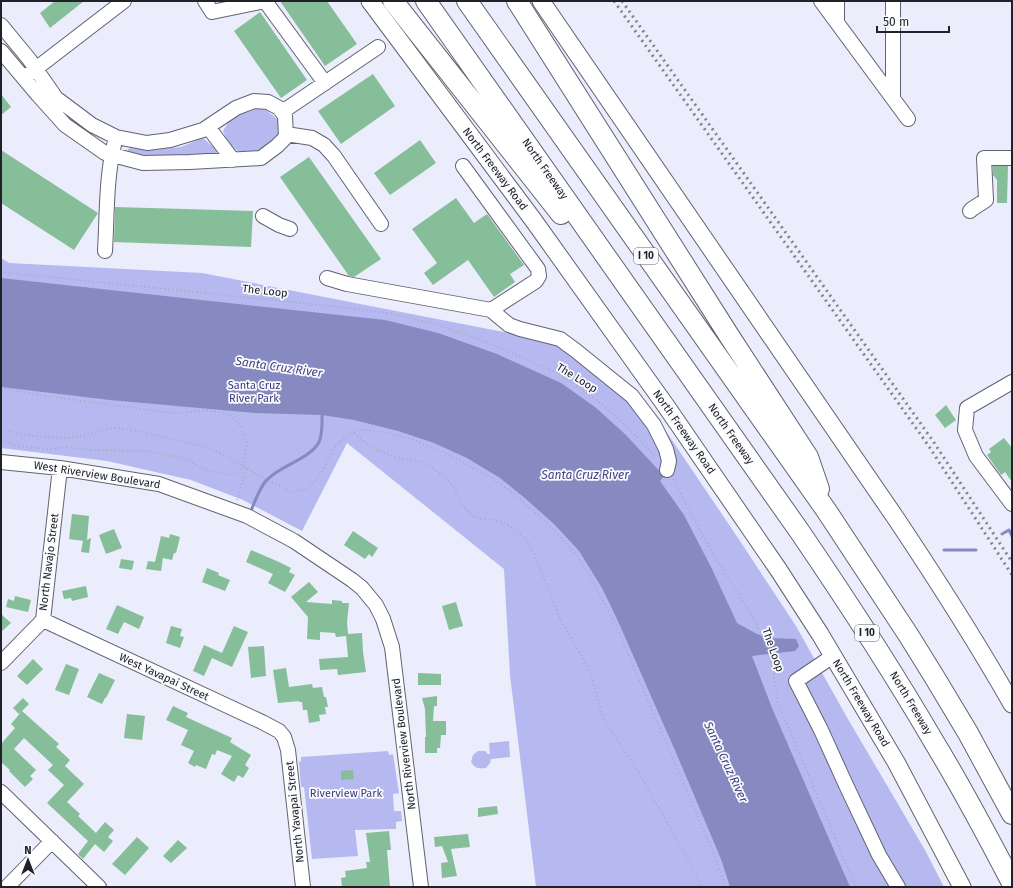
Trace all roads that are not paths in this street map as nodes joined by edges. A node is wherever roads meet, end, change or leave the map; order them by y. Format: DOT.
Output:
graph roads {
  1 [pos="124,1"];
  2 [pos="205,1"];
  3 [pos="370,1"];
  4 [pos="393,1"];
  5 [pos="426,1"];
  6 [pos="467,1"];
  7 [pos="517,1"];
  8 [pos="541,1"];
  9 [pos="821,1"];
  10 [pos="837,1"];
  11 [pos="893,1"];
  12 [pos="837,22"];
  13 [pos="3,32"];
  14 [pos="378,47"];
  15 [pos="1,51"];
  16 [pos="36,69"];
  17 [pos="24,78"];
  18 [pos="325,83"];
  19 [pos="48,96"];
  20 [pos="893,98"];
  21 [pos="282,112"];
  22 [pos="908,119"];
  23 [pos="208,127"];
  24 [pos="286,134"];
  25 [pos="116,137"];
  26 [pos="112,155"];
  27 [pos="1012,158"];
  28 [pos="233,160"];
  29 [pos="463,166"];
  30 [pos="970,211"];
  31 [pos="263,216"];
  32 [pos="381,224"];
  33 [pos="290,229"];
  34 [pos="105,251"];
  35 [pos="327,278"];
  36 [pos="491,310"];
  37 [pos="1012,382"];
  38 [pos="704,395"];
  39 [pos="1,462"];
  40 [pos="60,468"];
  41 [pos="667,470"];
  42 [pos="1012,504"];
  43 [pos="826,510"];
  44 [pos="376,604"];
  45 [pos="43,620"];
  46 [pos="833,656"];
  47 [pos="1,663"];
  48 [pos="1012,704"];
  49 [pos="284,737"];
  50 [pos="1,792"];
  51 [pos="1012,814"];
  52 [pos="52,842"];
  53 [pos="1012,883"];
  54 [pos="7,887"];
  55 [pos="99,887"];
  56 [pos="303,887"];
  57 [pos="421,887"];
  58 [pos="898,887"];
  59 [pos="962,887"];
  1 -- 16 [label="street"];
  2 -- 18 [label="street"];
  3 -- 46 [label="main road, North Freeway Road"];
  4 -- 38 [label="highway"];
  5 -- 38 [label="highway, North Freeway / I 10"];
  6 -- 43 [label="highway, I 10"];
  7 -- 43 [label="highway"];
  8 -- 48 [label="main road"];
  9 -- 12 [label="street"];
  10 -- 12 [label="street"];
  11 -- 20 [label="street"];
  12 -- 20 [label="street"];
  13 -- 16 [label="street"];
  14 -- 18 [label="street"];
  15 -- 17 [label="street"];
  16 -- 17 [label="street"];
  16 -- 19 [label="street"];
  17 -- 19 [label="street"];
  18 -- 21 [label="street"];
  19 -- 25 [label="street"];
  19 -- 26 [label="street"];
  20 -- 22 [label="street"];
  21 -- 23 [label="street"];
  21 -- 24 [label="street"];
  23 -- 25 [label="street"];
  23 -- 28 [label="street"];
  24 -- 28 [label="street"];
  24 -- 32 [label="street"];
  25 -- 26 [label="street"];
  26 -- 28 [label="street"];
  26 -- 34 [label="street"];
  27 -- 30 [label="street"];
  29 -- 36 [label="street"];
  31 -- 33 [label="street"];
  35 -- 36 [label="street"];
  36 -- 41 [label="street"];
  37 -- 42 [label="street"];
  38 -- 53 [label="highway, North Freeway / I 10"];
  39 -- 40 [label="street, West Riverview Boulevard"];
  40 -- 44 [label="street, West Riverview Boulevard"];
  40 -- 45 [label="street, North Navajo Street"];
  43 -- 51 [label="highway, I 10"];
  44 -- 57 [label="street, North Riverview Boulevard"];
  45 -- 47 [label="street, North Navajo Street"];
  45 -- 49 [label="street, West Yavapai Street"];
  46 -- 58 [label="street"];
  46 -- 59 [label="main road, North Freeway Road"];
  49 -- 56 [label="street, North Yavapai Street"];
  50 -- 52 [label="street"];
  52 -- 54 [label="street"];
  52 -- 55 [label="street"];
}
